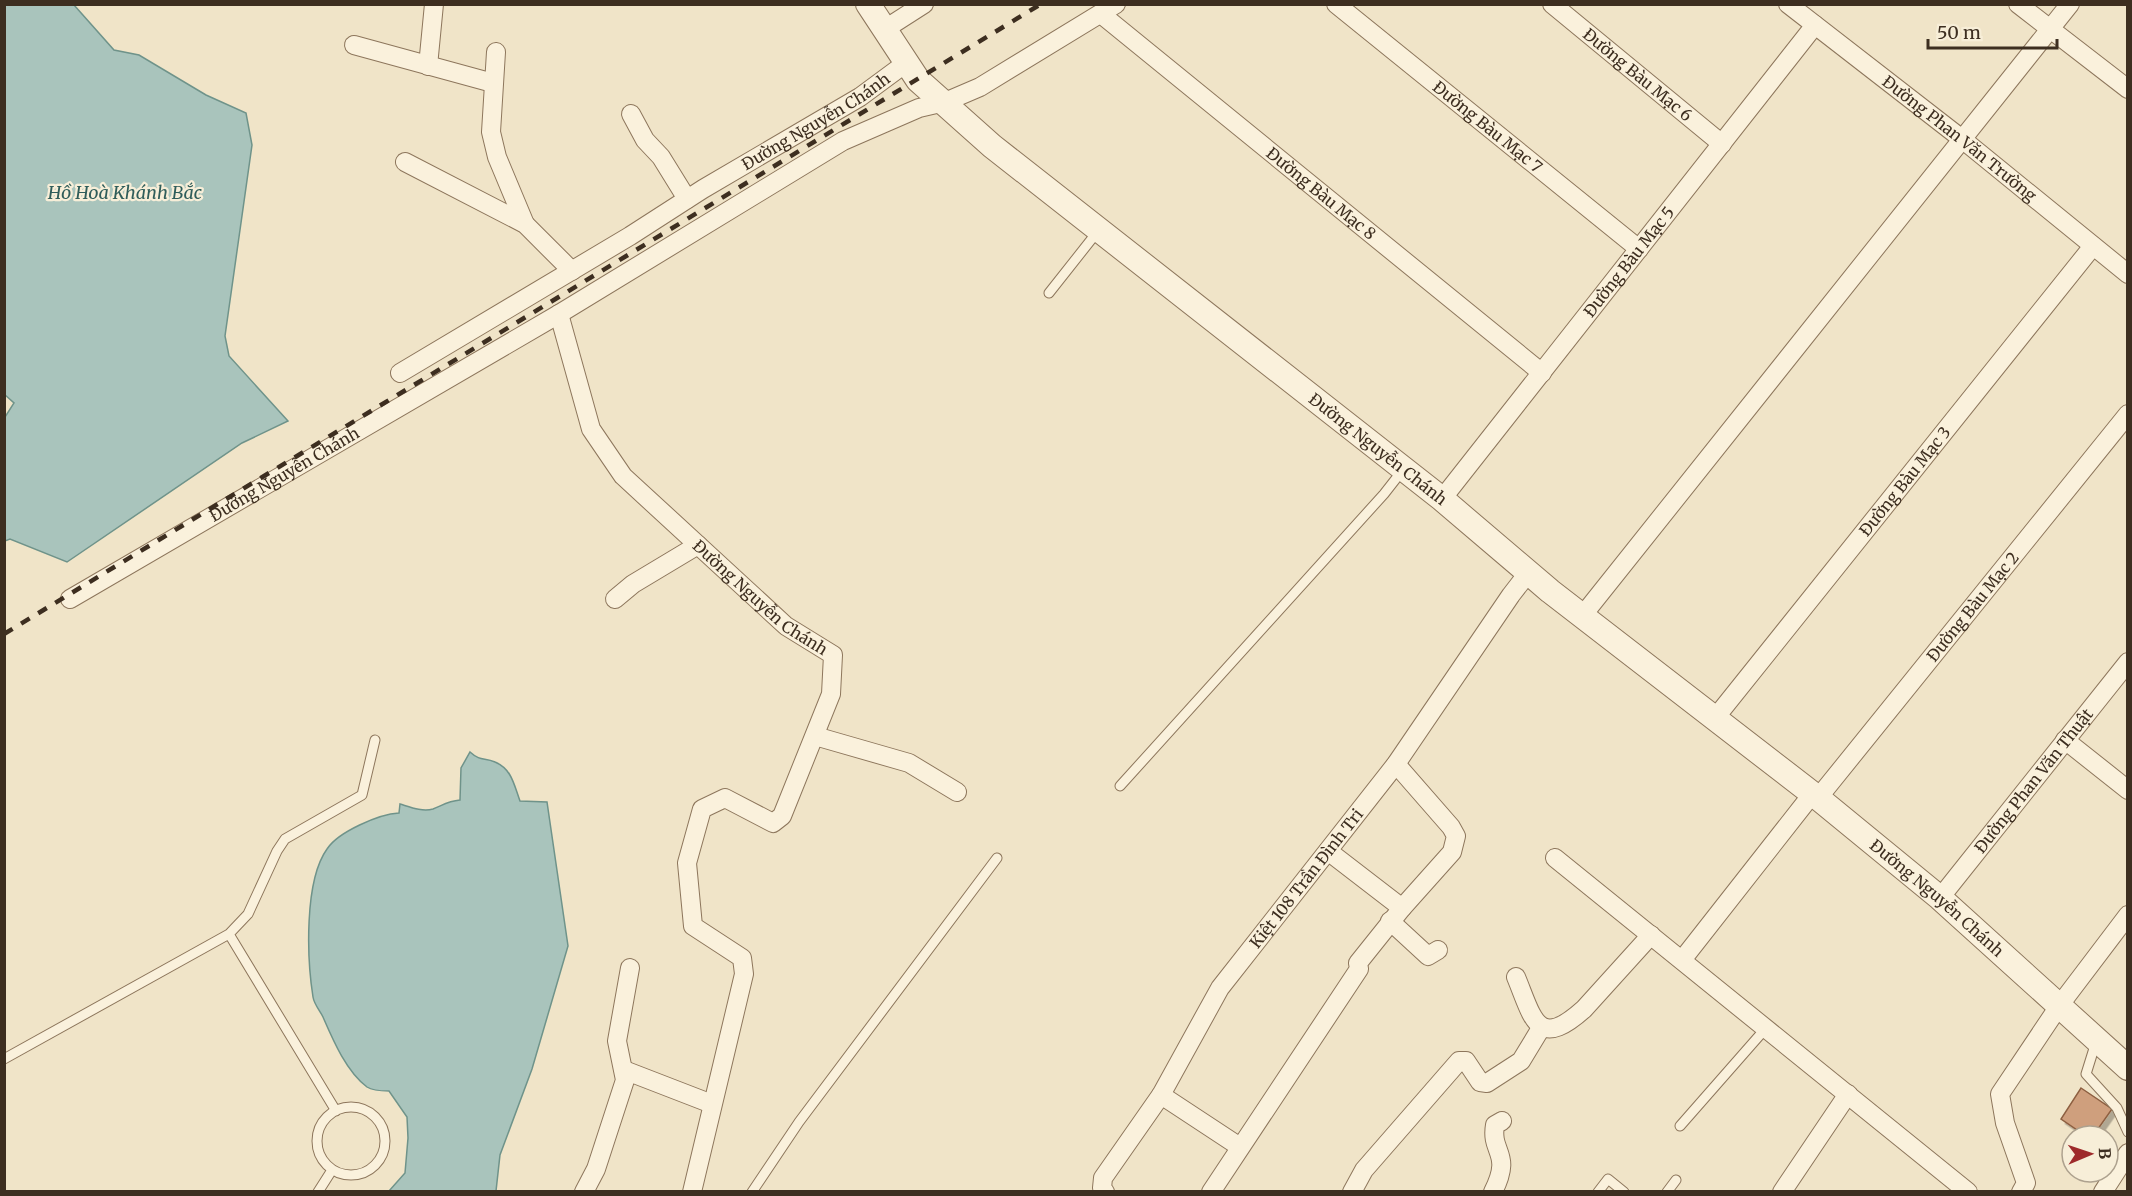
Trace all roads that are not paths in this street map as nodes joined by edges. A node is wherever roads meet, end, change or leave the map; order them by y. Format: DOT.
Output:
graph roads {
  1 [pos="434,4"];
  2 [pos="868,4"];
  3 [pos="924,4"];
  4 [pos="1336,4"];
  5 [pos="1552,4"];
  6 [pos="1788,4"];
  7 [pos="2018,4"];
  8 [pos="2070,4"];
  9 [pos="1109,9"];
  10 [pos="1815,26"];
  11 [pos="885,29"];
  12 [pos="2050,30"];
  13 [pos="354,45"];
  14 [pos="496,52"];
  15 [pos="906,63"];
  16 [pos="428,66"];
  17 [pos="493,83"];
  18 [pos="2127,89"];
  19 [pos="945,102"];
  20 [pos="631,114"];
  21 [pos="1962,139"];
  22 [pos="1722,144"];
  23 [pos="405,162"];
  24 [pos="687,199"];
  25 [pos="525,224"];
  26 [pos="1099,229"];
  27 [pos="2093,246"];
  28 [pos="1639,249"];
  29 [pos="572,271"];
  30 [pos="2127,274"];
  31 [pos="1049,293"];
  32 [pos="559,314"];
  33 [pos="400,373"];
  34 [pos="1542,373"];
  35 [pos="2127,414"];
  36 [pos="1404,469"];
  37 [pos="1442,499"];
  38 [pos="698,545"];
  39 [pos="1528,573"];
  40 [pos="615,598"];
  41 [pos="70,599"];
  42 [pos="1583,615"];
  43 [pos="2127,662"];
  44 [pos="1716,717"];
  45 [pos="815,736"];
  46 [pos="375,740"];
  47 [pos="2065,740"];
  48 [pos="1396,764"];
  49 [pos="1120,786"];
  50 [pos="2127,790"];
  51 [pos="957,792"];
  52 [pos="1816,796"];
  53 [pos="1328,851"];
  54 [pos="998,858"];
  55 [pos="1555,858"];
  56 [pos="1940,898"];
  57 [pos="1396,914"];
  58 [pos="2127,915"];
  59 [pos="229,934"];
  60 [pos="1651,935"];
  61 [pos="1438,950"];
  62 [pos="1682,960"];
  63 [pos="630,968"];
  64 [pos="1516,977"];
  65 [pos="2059,1006"];
  66 [pos="1541,1028"];
  67 [pos="1766,1028"];
  68 [pos="2097,1040"];
  69 [pos="4,1059"];
  70 [pos="2127,1068"];
  71 [pos="624,1070"];
  72 [pos="1848,1094"];
  73 [pos="1161,1095"];
  74 [pos="712,1104"];
  75 [pos="336,1111"];
  76 [pos="1502,1121"];
  77 [pos="1680,1126"];
  78 [pos="2127,1132"];
  79 [pos="1240,1147"];
  80 [pos="2127,1153"];
  81 [pos="332,1170"];
  82 [pos="1676,1180"];
  83 [pos="318,1191"];
  84 [pos="584,1191"];
  85 [pos="692,1191"];
  86 [pos="752,1191"];
  87 [pos="1105,1191"];
  88 [pos="1211,1191"];
  89 [pos="1352,1191"];
  90 [pos="1493,1191"];
  91 [pos="1598,1191"];
  92 [pos="1624,1191"];
  93 [pos="1667,1191"];
  94 [pos="1782,1191"];
  95 [pos="1968,1191"];
  96 [pos="2021,1191"];
  97 [pos="2103,1191"];
  1 -- 16 [label="street"];
  2 -- 11 [label="street, Đường Nguyễn Chánh"];
  3 -- 11 [label="street"];
  4 -- 28 [label="street, Đường Bàu Mạc 7"];
  5 -- 22 [label="street, Đường Bàu Mạc 6"];
  6 -- 10 [label="street, Đường Phan Văn Trường"];
  7 -- 12 [label="street"];
  8 -- 12 [label="street"];
  9 -- 19 [label="street"];
  9 -- 34 [label="street, Đường Bàu Mạc 8"];
  10 -- 21 [label="street, Đường Phan Văn Trường"];
  10 -- 22 [label="street, Đường Bàu Mạc 5"];
  11 -- 15 [label="street, Đường Nguyễn Chánh"];
  12 -- 18 [label="street"];
  12 -- 21 [label="street"];
  13 -- 16 [label="street"];
  14 -- 17 [label="street"];
  15 -- 19 [label="street, Đường Nguyễn Chánh"];
  15 -- 24 [label="street, Đường Nguyễn Chánh"];
  16 -- 17 [label="street"];
  17 -- 25 [label="street"];
  19 -- 26 [label="street, Đường Nguyễn Chánh"];
  19 -- 32 [label="street, Đường Nguyễn Chánh"];
  20 -- 24 [label="street"];
  21 -- 27 [label="street, Đường Phan Văn Trường"];
  21 -- 42 [label="street"];
  22 -- 28 [label="street, Đường Bàu Mạc 5"];
  23 -- 25 [label="street"];
  24 -- 29 [label="street, Đường Nguyễn Chánh"];
  25 -- 29 [label="street"];
  26 -- 31 [label="lane"];
  26 -- 36 [label="street, Đường Nguyễn Chánh"];
  27 -- 30 [label="street, Đường Phan Văn Trường"];
  27 -- 44 [label="street, Đường Bàu Mạc 3"];
  28 -- 34 [label="street, Đường Bàu Mạc 5"];
  29 -- 33 [label="street, Đường Nguyễn Chánh"];
  32 -- 38 [label="street, Đường Nguyễn Chánh"];
  32 -- 41 [label="street, Đường Nguyễn Chánh"];
  34 -- 37 [label="street, Đường Bàu Mạc 5"];
  35 -- 52 [label="street, Đường Bàu Mạc 2"];
  36 -- 37 [label="street, Đường Nguyễn Chánh"];
  36 -- 49 [label="lane"];
  37 -- 39 [label="street, Đường Nguyễn Chánh"];
  38 -- 40 [label="street"];
  38 -- 45 [label="street, Đường Nguyễn Chánh"];
  39 -- 42 [label="street, Đường Nguyễn Chánh"];
  39 -- 48 [label="street, Kiệt 108 Trần Đình Tri"];
  42 -- 44 [label="street, Đường Nguyễn Chánh"];
  43 -- 47 [label="street, Đường Phan Văn Thuật"];
  44 -- 52 [label="street, Đường Nguyễn Chánh"];
  45 -- 51 [label="street"];
  45 -- 74 [label="street, Đường Nguyễn Chánh"];
  46 -- 59 [label="lane"];
  47 -- 50 [label="street"];
  47 -- 56 [label="street, Đường Phan Văn Thuật"];
  48 -- 53 [label="street, Kiệt 108 Trần Đình Tri"];
  48 -- 57 [label="street"];
  52 -- 56 [label="street, Đường Nguyễn Chánh"];
  52 -- 62 [label="street"];
  53 -- 57 [label="street"];
  53 -- 73 [label="street, Kiệt 108 Trần Đình Tri"];
  54 -- 86 [label="lane"];
  55 -- 60 [label="street"];
  56 -- 65 [label="street, Đường Nguyễn Chánh"];
  57 -- 61 [label="street"];
  57 -- 79 [label="street"];
  58 -- 65 [label="street"];
  59 -- 69 [label="lane"];
  59 -- 75 [label="lane"];
  60 -- 62 [label="street"];
  60 -- 66 [label="street"];
  62 -- 67 [label="street"];
  63 -- 71 [label="street"];
  64 -- 66 [label="street"];
  65 -- 68 [label="street, Đường Nguyễn Chánh"];
  65 -- 96 [label="street"];
  66 -- 89 [label="street"];
  67 -- 72 [label="street"];
  67 -- 77 [label="lane"];
  68 -- 70 [label="street, Đường Nguyễn Chánh"];
  68 -- 78 [label="lane"];
  71 -- 74 [label="street"];
  71 -- 84 [label="street"];
  72 -- 94 [label="street"];
  72 -- 95 [label="street"];
  73 -- 79 [label="street"];
  73 -- 87 [label="street, Kiệt 108 Trần Đình Tri"];
  74 -- 85 [label="street, Đường Nguyễn Chánh"];
  75 -- 81 [label="lane"];
  75 -- 81 [label="lane"];
  76 -- 90 [label="street"];
  79 -- 88 [label="street"];
  80 -- 97 [label="street"];
  81 -- 83 [label="lane"];
  82 -- 93 [label="lane"];
  91 -- 92 [label="lane"];
}
